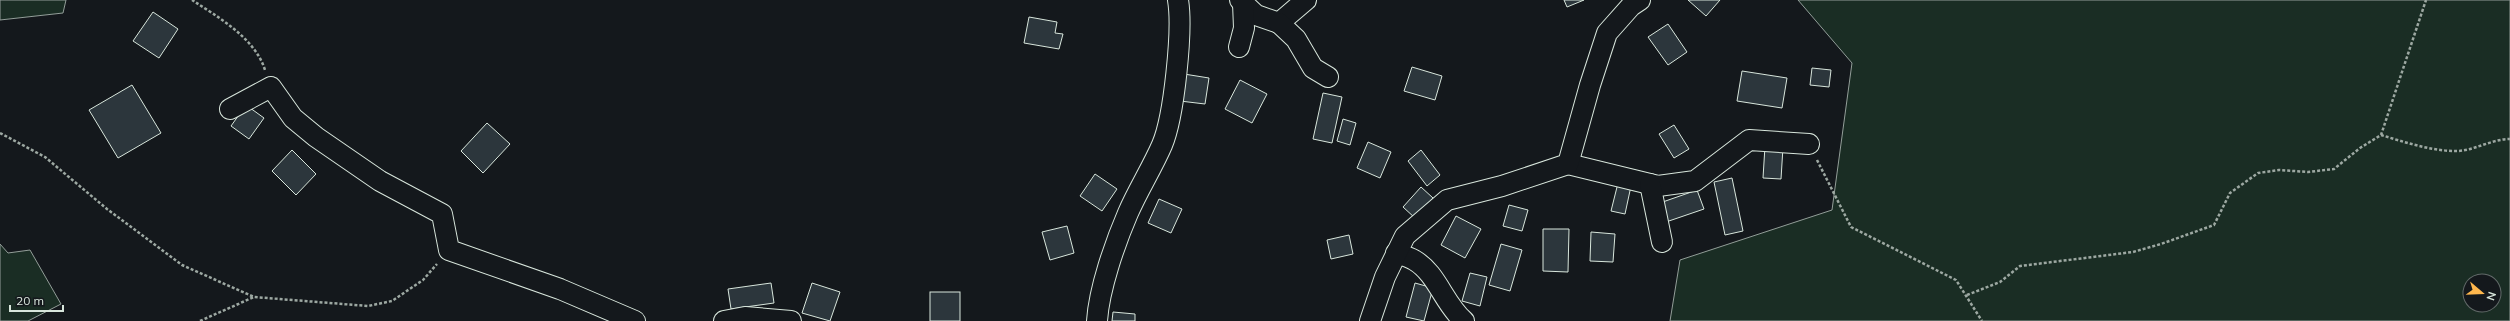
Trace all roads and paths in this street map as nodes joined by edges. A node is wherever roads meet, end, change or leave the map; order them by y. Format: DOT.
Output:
graph roads {
  1 [pos="192,0"];
  2 [pos="1178,0"];
  3 [pos="1306,0"];
  4 [pos="1640,0"];
  5 [pos="2426,0"];
  6 [pos="1241,1"];
  7 [pos="1279,23"];
  8 [pos="1239,47"];
  9 [pos="1328,77"];
  10 [pos="271,87"];
  11 [pos="230,109"];
  12 [pos="0,133"];
  13 [pos="2381,136"];
  14 [pos="2510,139"];
  15 [pos="1809,144"];
  16 [pos="1568,164"];
  17 [pos="1650,184"];
  18 [pos="1662,242"];
  19 [pos="449,250"];
  20 [pos="1396,253"];
  21 [pos="1967,295"];
  22 [pos="254,296"];
  23 [pos="200,321"];
  24 [pos="635,321"];
  25 [pos="724,321"];
  26 [pos="791,321"];
  27 [pos="1097,321"];
  28 [pos="1370,321"];
  29 [pos="1464,321"];
  30 [pos="1982,321"];
  1 -- 10 [label="path"];
  2 -- 27 [label="street"];
  3 -- 7 [label="street"];
  4 -- 16 [label="street"];
  5 -- 13 [label="path"];
  6 -- 7 [label="street"];
  6 -- 8 [label="street"];
  7 -- 9 [label="street"];
  10 -- 11 [label="street"];
  10 -- 19 [label="street"];
  12 -- 22 [label="path"];
  13 -- 14 [label="path"];
  13 -- 21 [label="path"];
  15 -- 17 [label="street"];
  15 -- 21 [label="path"];
  16 -- 17 [label="street"];
  16 -- 20 [label="street"];
  17 -- 18 [label="street"];
  19 -- 22 [label="path"];
  19 -- 24 [label="street"];
  20 -- 28 [label="street"];
  20 -- 29 [label="street"];
  21 -- 30 [label="path"];
  22 -- 23 [label="path"];
  25 -- 26 [label="street"];
}
